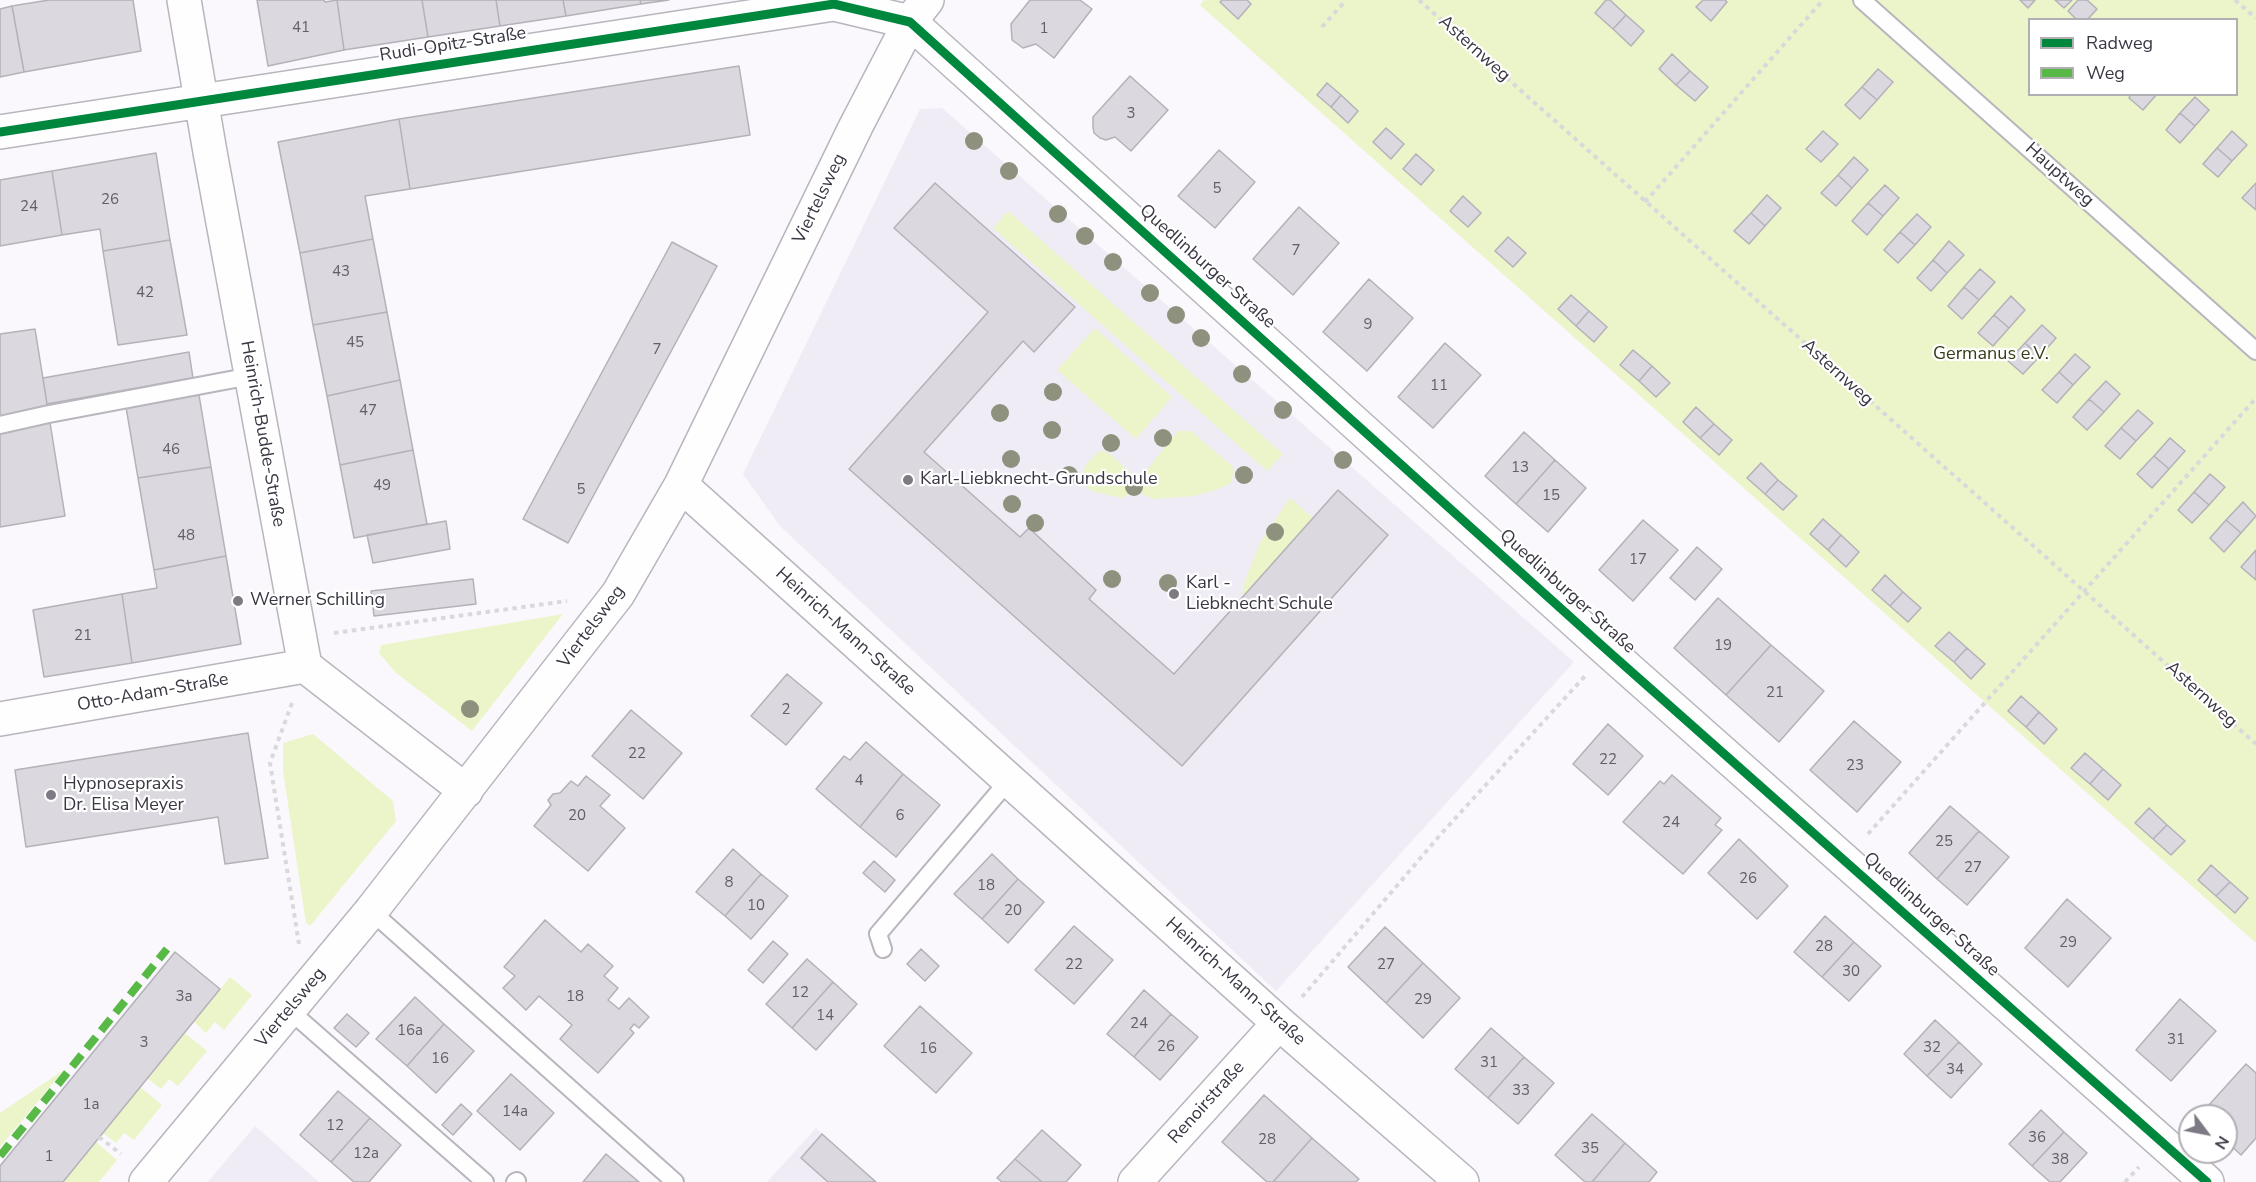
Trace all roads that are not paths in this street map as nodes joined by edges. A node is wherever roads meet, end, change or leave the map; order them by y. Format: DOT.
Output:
graph roads {
  1 [pos="184,0"];
  2 [pos="1862,0"];
  3 [pos="919,11"];
  4 [pos="201,101"];
  5 [pos="0,132"];
  6 [pos="2256,351"];
  7 [pos="251,376"];
  8 [pos="0,425"];
  9 [pos="681,484"];
  10 [pos="302,652"];
  11 [pos="0,719"];
  12 [pos="1009,780"];
  13 [pos="466,791"];
  14 [pos="371,911"];
  15 [pos="883,949"];
  16 [pos="297,999"];
  17 [pos="1280,1023"];
  18 [pos="146,1182"];
  19 [pos="485,1182"];
  20 [pos="675,1182"];
  21 [pos="1135,1182"];
  22 [pos="1462,1182"];
  23 [pos="2207,1182"];
  1 -- 4 [label="street, Heinrich-Budde-Straße"];
  2 -- 6 [label="lane, Hauptweg"];
  3 -- 4 [label="street, Rudi-Opitz-Straße"];
  3 -- 9 [label="street, Viertelsweg"];
  3 -- 23 [label="street, Quedlinburger Straße"];
  4 -- 5 [label="street, Rudi-Opitz-Straße"];
  4 -- 7 [label="street, Heinrich-Budde-Straße"];
  7 -- 8 [label="lane"];
  7 -- 10 [label="street, Heinrich-Budde-Straße"];
  9 -- 12 [label="street, Heinrich-Mann-Straße"];
  9 -- 13 [label="street, Viertelsweg"];
  10 -- 11 [label="street, Otto-Adam-Straße"];
  10 -- 13 [label="street"];
  12 -- 15 [label="lane"];
  12 -- 17 [label="street, Heinrich-Mann-Straße"];
  13 -- 14 [label="street, Viertelsweg"];
  14 -- 16 [label="street, Viertelsweg"];
  14 -- 20 [label="lane"];
  16 -- 18 [label="street, Viertelsweg"];
  16 -- 19 [label="lane"];
  17 -- 21 [label="street, Renoirstraße"];
  17 -- 22 [label="street, Heinrich-Mann-Straße"];
}
